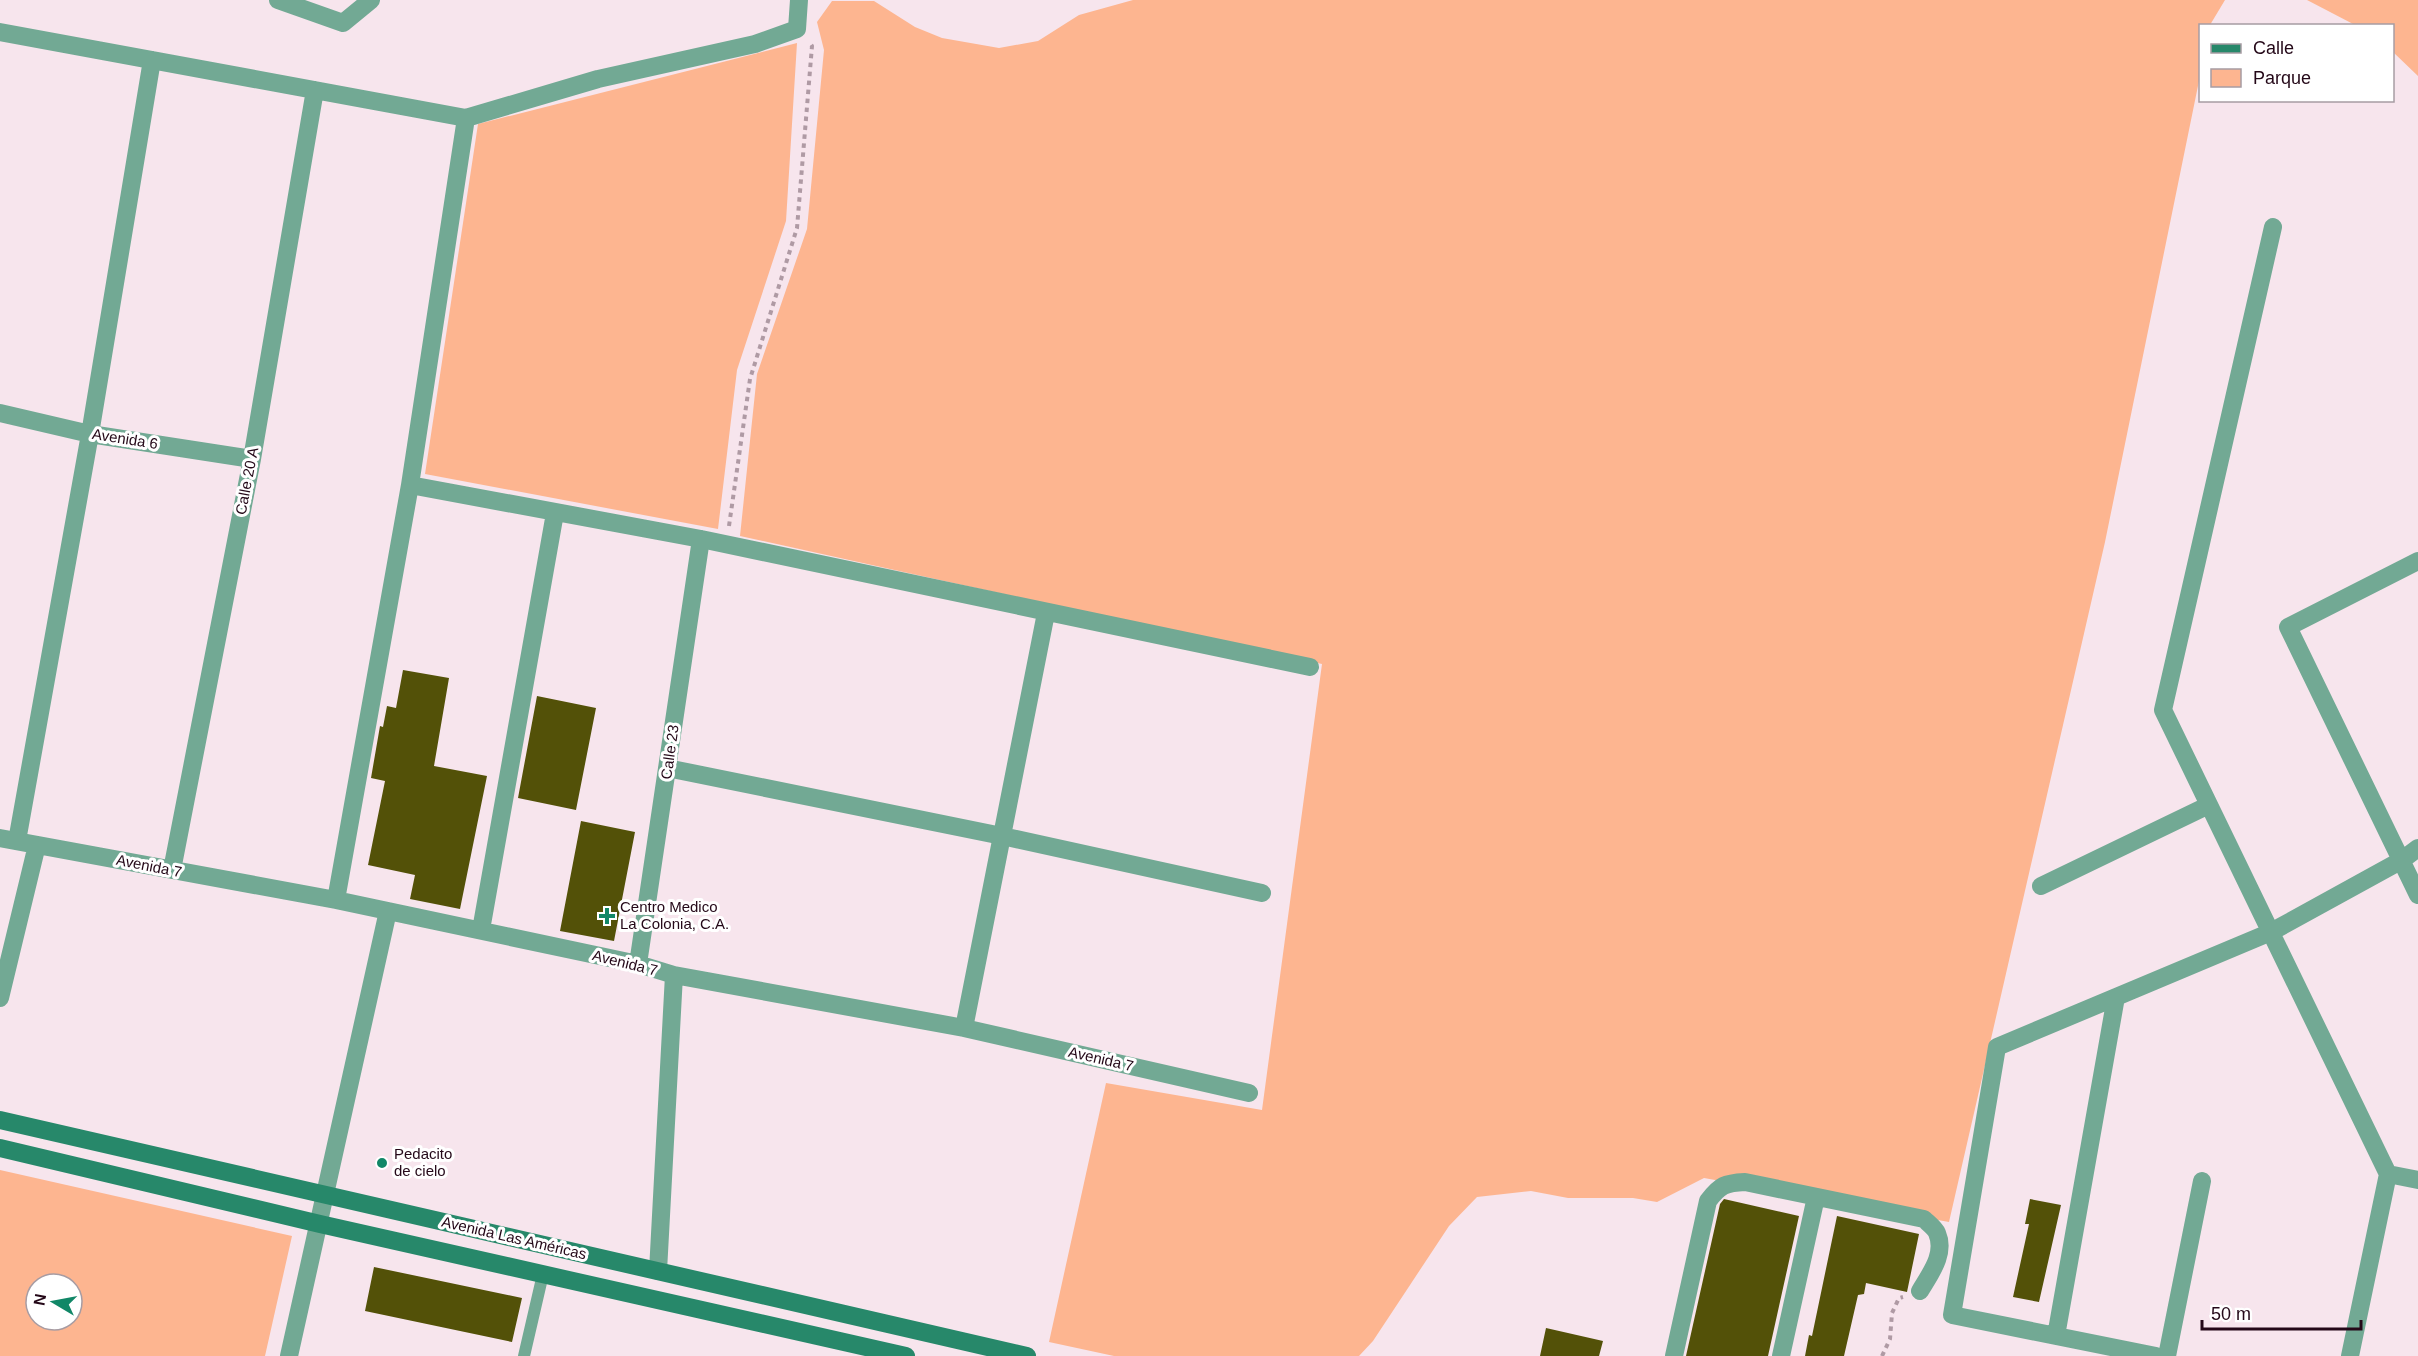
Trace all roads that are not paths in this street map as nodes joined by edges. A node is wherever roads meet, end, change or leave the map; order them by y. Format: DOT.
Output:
graph roads {
  1 [pos="278,0"];
  2 [pos="371,0"];
  3 [pos="799,0"];
  4 [pos="0,32"];
  5 [pos="152,60"];
  6 [pos="315,90"];
  7 [pos="466,118"];
  8 [pos="2273,227"];
  9 [pos="0,413"];
  10 [pos="90,434"];
  11 [pos="252,459"];
  12 [pos="410,485"];
  13 [pos="555,513"];
  14 [pos="701,538"];
  15 [pos="2418,561"];
  16 [pos="1046,613"];
  17 [pos="1310,667"];
  18 [pos="668,768"];
  19 [pos="2209,805"];
  20 [pos="1002,836"];
  21 [pos="8,839"];
  22 [pos="37,845"];
  23 [pos="2418,848"];
  24 [pos="2402,860"];
  25 [pos="172,870"];
  26 [pos="2041,886"];
  27 [pos="1262,893"];
  28 [pos="2418,895"];
  29 [pos="336,900"];
  30 [pos="388,911"];
  31 [pos="481,930"];
  32 [pos="2271,932"];
  33 [pos="638,964"];
  34 [pos="674,975"];
  35 [pos="2116,997"];
  36 [pos="0,998"];
  37 [pos="964,1028"];
  38 [pos="1249,1093"];
  39 [pos="0,1120"];
  40 [pos="0,1148"];
  41 [pos="2388,1174"];
  42 [pos="2418,1180"];
  43 [pos="2202,1181"];
  44 [pos="326,1196"];
  45 [pos="1816,1197"];
  46 [pos="320,1224"];
  47 [pos="658,1271"];
  48 [pos="543,1274"];
  49 [pos="1920,1291"];
  50 [pos="2056,1336"];
  51 [pos="1017,1355"];
  52 [pos="289,1356"];
  53 [pos="524,1356"];
  54 [pos="906,1356"];
  55 [pos="1674,1356"];
  56 [pos="1781,1356"];
  57 [pos="2156,1356"];
  58 [pos="2167,1356"];
  59 [pos="2350,1356"];
  1 -- 2 [label="street"];
  3 -- 7 [label="street"];
  4 -- 5 [label="street"];
  5 -- 6 [label="street"];
  5 -- 10 [label="street"];
  6 -- 7 [label="street"];
  6 -- 11 [label="street, Calle 20 A"];
  7 -- 12 [label="street"];
  8 -- 19 [label="street"];
  9 -- 10 [label="street, Avenida 6"];
  10 -- 11 [label="street, Avenida 6"];
  10 -- 21 [label="street"];
  11 -- 25 [label="street, Calle 20 A"];
  12 -- 13 [label="street"];
  12 -- 29 [label="street"];
  13 -- 14 [label="street"];
  13 -- 31 [label="street"];
  14 -- 16 [label="street"];
  14 -- 18 [label="street, Calle 23"];
  15 -- 24 [label="street"];
  16 -- 17 [label="street"];
  16 -- 20 [label="street"];
  18 -- 20 [label="street"];
  18 -- 33 [label="street, Calle 23"];
  19 -- 26 [label="street"];
  19 -- 32 [label="street"];
  20 -- 27 [label="street"];
  20 -- 37 [label="street"];
  21 -- 22 [label="street, Avenida 7"];
  22 -- 25 [label="street, Avenida 7"];
  22 -- 36 [label="street"];
  23 -- 24 [label="street"];
  24 -- 28 [label="street"];
  24 -- 32 [label="street"];
  25 -- 29 [label="street, Avenida 7"];
  29 -- 30 [label="street, Avenida 7"];
  30 -- 31 [label="street, Avenida 7"];
  30 -- 44 [label="street"];
  31 -- 33 [label="street, Avenida 7"];
  32 -- 35 [label="street"];
  32 -- 41 [label="street"];
  33 -- 34 [label="street, Avenida 7"];
  34 -- 37 [label="street, Avenida 7"];
  34 -- 47 [label="street"];
  35 -- 50 [label="street"];
  35 -- 50 [label="street"];
  37 -- 38 [label="street, Avenida 7"];
  39 -- 44 [label="main road, Avenida Las Américas"];
  40 -- 46 [label="main road, Avenida Las Américas"];
  41 -- 42 [label="street"];
  41 -- 59 [label="street"];
  43 -- 58 [label="street"];
  44 -- 46 [label="street"];
  44 -- 47 [label="main road, Avenida Las Américas"];
  45 -- 49 [label="street"];
  45 -- 55 [label="street"];
  45 -- 56 [label="street"];
  46 -- 48 [label="main road, Avenida Las Américas"];
  46 -- 52 [label="street"];
  47 -- 51 [label="main road, Avenida Las Américas"];
  48 -- 53 [label="lane"];
  48 -- 54 [label="main road, Avenida Las Américas"];
  50 -- 57 [label="street"];
}
